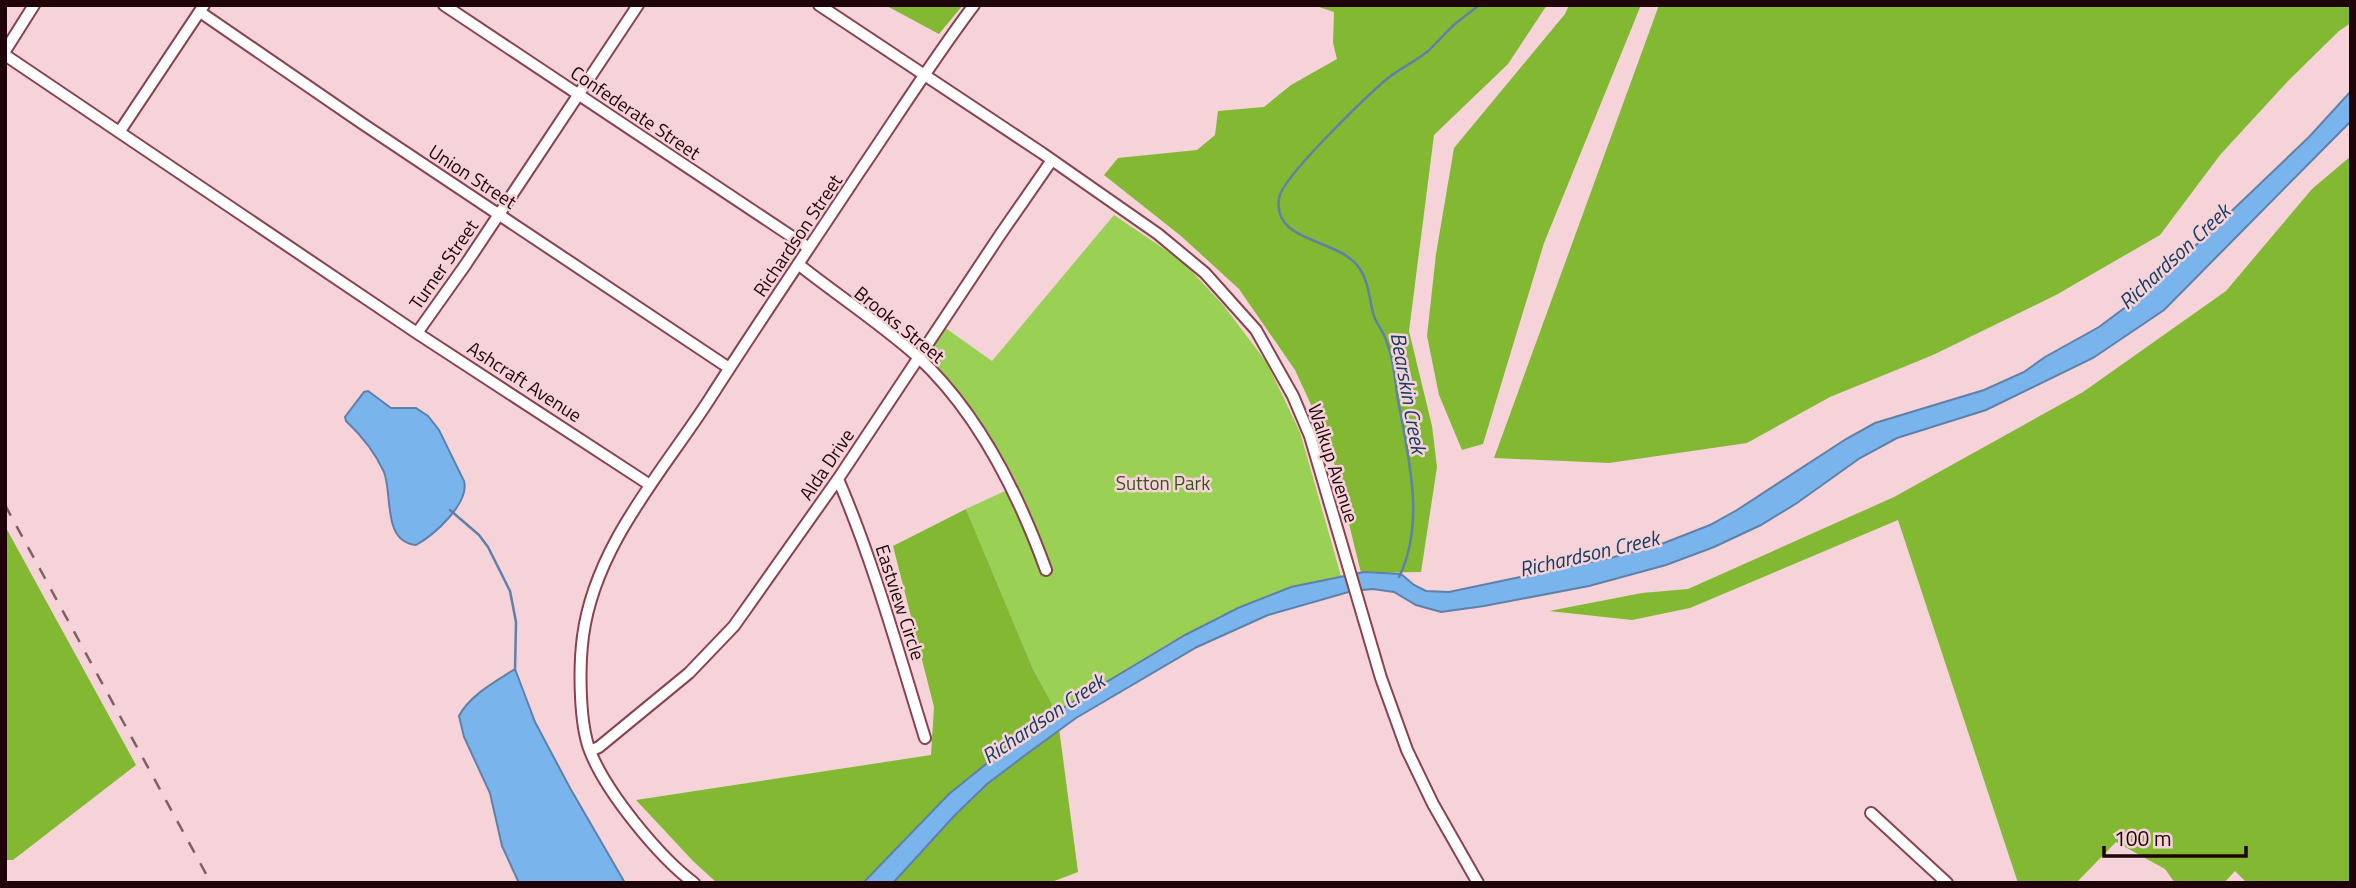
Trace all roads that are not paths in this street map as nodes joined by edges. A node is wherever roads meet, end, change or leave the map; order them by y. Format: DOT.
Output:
graph roads {
  1 [pos="34,5"];
  2 [pos="444,5"];
  3 [pos="638,5"];
  4 [pos="820,5"];
  5 [pos="974,5"];
  6 [pos="202,9"];
  7 [pos="5,53"];
  8 [pos="925,75"];
  9 [pos="579,94"];
  10 [pos="120,131"];
  11 [pos="1052,160"];
  12 [pos="499,213"];
  13 [pos="808,248"];
  14 [pos="798,264"];
  15 [pos="417,333"];
  16 [pos="918,357"];
  17 [pos="729,368"];
  18 [pos="838,479"];
  19 [pos="650,485"];
  20 [pos="1046,570"];
  21 [pos="925,738"];
  22 [pos="590,751"];
  23 [pos="1871,813"];
  24 [pos="694,883"];
  25 [pos="1478,883"];
  26 [pos="1947,883"];
  1 -- 7 [label="street"];
  2 -- 9 [label="street, Confederate Street"];
  3 -- 9 [label="street, Turner Street"];
  4 -- 8 [label="street, Walkup Avenue"];
  5 -- 8 [label="street, Richardson Street"];
  6 -- 10 [label="street"];
  6 -- 12 [label="street, Union Street"];
  7 -- 10 [label="street, Ashcraft Avenue"];
  8 -- 11 [label="street, Walkup Avenue"];
  8 -- 13 [label="street, Richardson Street"];
  9 -- 12 [label="street, Turner Street"];
  9 -- 13 [label="street, Confederate Street"];
  10 -- 15 [label="street, Ashcraft Avenue"];
  11 -- 16 [label="street, Alda Drive"];
  11 -- 25 [label="street, Walkup Avenue"];
  12 -- 15 [label="street, Turner Street"];
  12 -- 17 [label="street, Union Street"];
  13 -- 14 [label="street, Richardson Street"];
  14 -- 16 [label="street, Brooks Street"];
  14 -- 17 [label="street, Richardson Street"];
  15 -- 19 [label="street, Ashcraft Avenue"];
  16 -- 18 [label="street, Alda Drive"];
  16 -- 20 [label="street, Brooks Street"];
  17 -- 19 [label="street, Richardson Street"];
  18 -- 21 [label="street, Eastview Circle"];
  18 -- 22 [label="street, Alda Drive"];
  19 -- 22 [label="street"];
  22 -- 24 [label="street"];
  23 -- 26 [label="street"];
}
